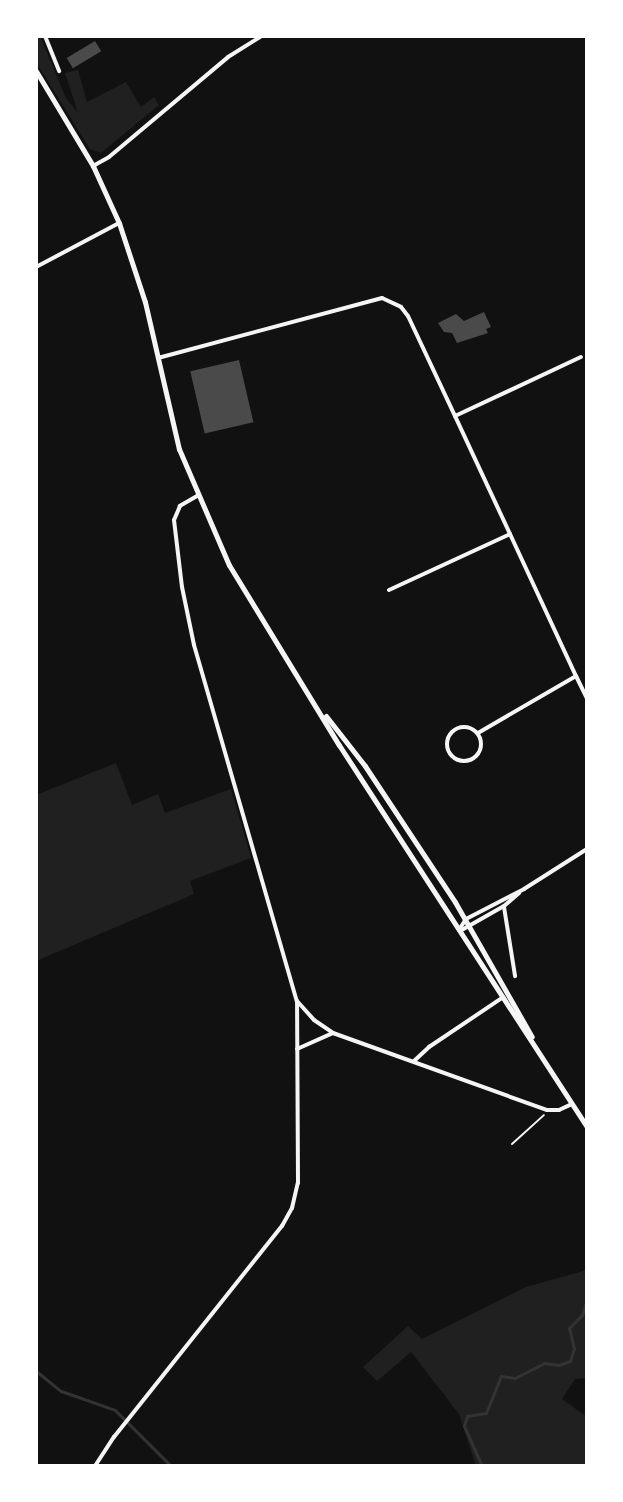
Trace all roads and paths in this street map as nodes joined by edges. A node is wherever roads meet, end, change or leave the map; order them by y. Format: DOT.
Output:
graph roads {
  1 [pos="45,36"];
  2 [pos="262,36"];
  3 [pos="36,71"];
  4 [pos="59,71"];
  5 [pos="93,166"];
  6 [pos="119,223"];
  7 [pos="36,267"];
  8 [pos="581,357"];
  9 [pos="158,358"];
  10 [pos="455,416"];
  11 [pos="197,496"];
  12 [pos="510,534"];
  13 [pos="389,590"];
  14 [pos="576,676"];
  15 [pos="313,699"];
  16 [pos="587,699"];
  17 [pos="478,733"];
  18 [pos="587,849"];
  19 [pos="524,889"];
  20 [pos="500,899"];
  21 [pos="504,906"];
  22 [pos="466,919"];
  23 [pos="471,927"];
  24 [pos="459,932"];
  25 [pos="515,976"];
  26 [pos="502,998"];
  27 [pos="297,1001"];
  28 [pos="333,1033"];
  29 [pos="297,1049"];
  30 [pos="541,1054"];
  31 [pos="414,1061"];
  32 [pos="572,1104"];
  33 [pos="547,1110"];
  34 [pos="587,1127"];
  35 [pos="512,1144"];
  36 [pos="95,1466"];
  1 -- 4 [label="street"];
  2 -- 5 [label="street"];
  3 -- 5 [label="main road"];
  5 -- 6 [label="main road"];
  6 -- 7 [label="street"];
  6 -- 9 [label="main road"];
  8 -- 10 [label="street"];
  9 -- 10 [label="street"];
  9 -- 11 [label="main road"];
  10 -- 12 [label="street"];
  11 -- 15 [label="main road"];
  11 -- 27 [label="street"];
  12 -- 13 [label="street"];
  12 -- 14 [label="street"];
  14 -- 16 [label="street"];
  14 -- 17 [label="street"];
  15 -- 22 [label="main road"];
  15 -- 24 [label="main road"];
  17 -- 17 [label="street"];
  18 -- 19 [label="street"];
  19 -- 20 [label="street"];
  19 -- 21 [label="street"];
  20 -- 21 [label="street"];
  20 -- 22 [label="street"];
  21 -- 23 [label="street"];
  21 -- 25 [label="street"];
  22 -- 23 [label="main road"];
  22 -- 24 [label="street"];
  23 -- 24 [label="street"];
  23 -- 30 [label="main road"];
  24 -- 26 [label="main road"];
  26 -- 30 [label="main road"];
  26 -- 31 [label="street"];
  27 -- 28 [label="street"];
  27 -- 29 [label="street"];
  28 -- 29 [label="street"];
  28 -- 31 [label="street"];
  29 -- 36 [label="street"];
  30 -- 32 [label="main road"];
  31 -- 33 [label="street"];
  32 -- 33 [label="street"];
  32 -- 34 [label="main road"];
  33 -- 35 [label="path"];
}
